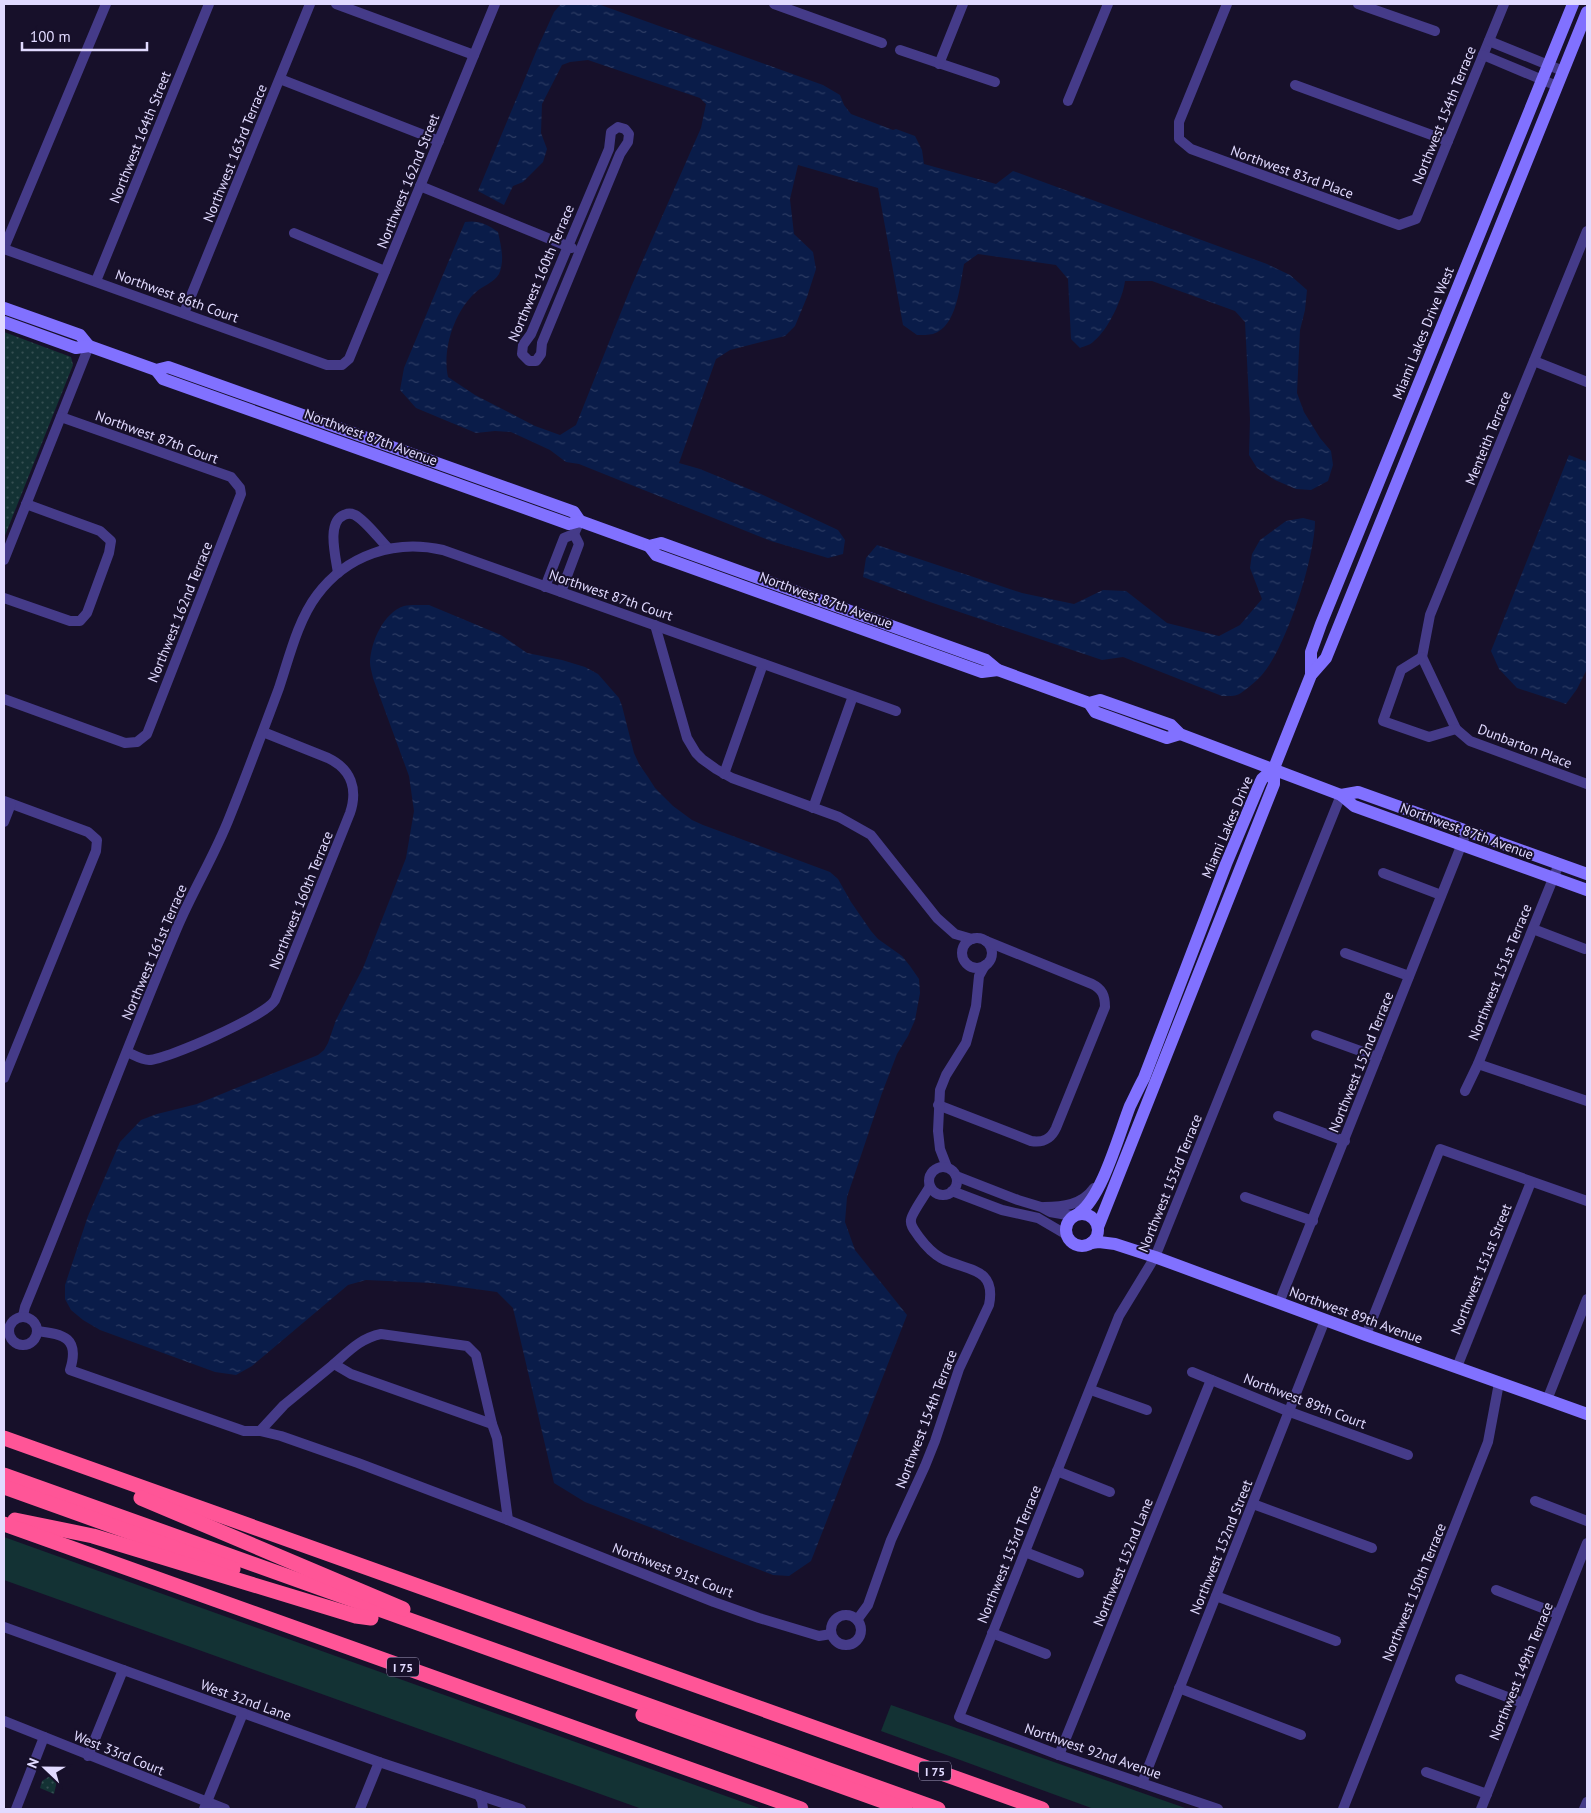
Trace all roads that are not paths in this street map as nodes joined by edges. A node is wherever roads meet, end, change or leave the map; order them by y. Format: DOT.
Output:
graph roads {
  1 [pos="106,4"];
  2 [pos="209,4"];
  3 [pos="310,4"];
  4 [pos="336,4"];
  5 [pos="495,4"];
  6 [pos="774,4"];
  7 [pos="963,4"];
  8 [pos="1108,4"];
  9 [pos="1227,4"];
  10 [pos="1358,4"];
  11 [pos="1504,4"];
  12 [pos="1572,4"];
  13 [pos="1587,12"];
  14 [pos="1435,31"];
  15 [pos="1489,41"];
  16 [pos="882,43"];
  17 [pos="900,50"];
  18 [pos="474,55"];
  19 [pos="1483,56"];
  20 [pos="938,64"];
  21 [pos="1548,65"];
  22 [pos="1563,71"];
  23 [pos="280,79"];
  24 [pos="1542,79"];
  25 [pos="995,82"];
  26 [pos="1295,85"];
  27 [pos="1558,86"];
  28 [pos="1068,101"];
  29 [pos="439,141"];
  30 [pos="1448,141"];
  31 [pos="420,186"];
  32 [pos="1399,225"];
  33 [pos="1587,231"];
  34 [pos="294,233"];
  35 [pos="567,246"];
  36 [pos="4,248"];
  37 [pos="579,251"];
  38 [pos="386,271"];
  39 [pos="96,281"];
  40 [pos="4,308"];
  41 [pos="184,313"];
  42 [pos="4,322"];
  43 [pos="89,346"];
  44 [pos="1534,361"];
  45 [pos="342,365"];
  46 [pos="1587,382"];
  47 [pos="61,417"];
  48 [pos="240,488"];
  49 [pos="26,504"];
  50 [pos="580,521"];
  51 [pos="574,534"];
  52 [pos="388,548"];
  53 [pos="4,560"];
  54 [pos="358,560"];
  55 [pos="553,566"];
  56 [pos="568,572"];
  57 [pos="338,573"];
  58 [pos="545,587"];
  59 [pos="561,592"];
  60 [pos="4,598"];
  61 [pos="655,625"];
  62 [pos="1422,657"];
  63 [pos="763,664"];
  64 [pos="1311,675"];
  65 [pos="853,696"];
  66 [pos="4,699"];
  67 [pos="896,711"];
  68 [pos="1456,729"];
  69 [pos="263,732"];
  70 [pos="1274,768"];
  71 [pos="724,774"];
  72 [pos="1587,784"];
  73 [pos="1341,794"];
  74 [pos="7,802"];
  75 [pos="814,808"];
  76 [pos="4,822"];
  77 [pos="1467,831"];
  78 [pos="1461,845"];
  79 [pos="1559,864"];
  80 [pos="1383,873"];
  81 [pos="1587,874"];
  82 [pos="1553,878"];
  83 [pos="1587,890"];
  84 [pos="1441,896"];
  85 [pos="1533,929"];
  86 [pos="955,934"];
  87 [pos="972,939"];
  88 [pos="986,941"];
  89 [pos="1585,949"];
  90 [pos="963,950"];
  91 [pos="1345,953"];
  92 [pos="1017,954"];
  93 [pos="988,962"];
  94 [pos="967,963"];
  95 [pos="1409,976"];
  96 [pos="977,983"];
  97 [pos="1316,1035"];
  98 [pos="127,1052"];
  99 [pos="1377,1057"];
  100 [pos="1478,1064"];
  101 [pos="4,1078"];
  102 [pos="1465,1091"];
  103 [pos="1587,1101"];
  104 [pos="938,1105"];
  105 [pos="1278,1116"];
  106 [pos="1344,1141"];
  107 [pos="940,1149"];
  108 [pos="947,1167"];
  109 [pos="936,1168"];
  110 [pos="956,1176"];
  111 [pos="1101,1179"];
  112 [pos="1531,1182"];
  113 [pos="930,1186"];
  114 [pos="952,1191"];
  115 [pos="939,1194"];
  116 [pos="1245,1197"];
  117 [pos="1587,1201"];
  118 [pos="922,1202"];
  119 [pos="1041,1207"];
  120 [pos="1076,1215"];
  121 [pos="1313,1220"];
  122 [pos="1098,1229"];
  123 [pos="1067,1235"];
  124 [pos="1091,1243"];
  125 [pos="1115,1244"];
  126 [pos="1156,1257"];
  127 [pos="1587,1299"];
  128 [pos="1279,1303"];
  129 [pos="23,1316"];
  130 [pos="1325,1320"];
  131 [pos="37,1331"];
  132 [pos="1366,1335"];
  133 [pos="334,1364"];
  134 [pos="1457,1367"];
  135 [pos="1192,1372"];
  136 [pos="1211,1380"];
  137 [pos="1499,1382"];
  138 [pos="1091,1390"];
  139 [pos="1547,1400"];
  140 [pos="1147,1410"];
  141 [pos="1290,1412"];
  142 [pos="1587,1414"];
  143 [pos="492,1424"];
  144 [pos="260,1431"];
  145 [pos="4,1438"];
  146 [pos="1408,1455"];
  147 [pos="1057,1471"];
  148 [pos="4,1476"];
  149 [pos="115,1479"];
  150 [pos="4,1487"];
  151 [pos="1110,1492"];
  152 [pos="1535,1501"];
  153 [pos="1253,1504"];
  154 [pos="4,1518"];
  155 [pos="508,1520"];
  156 [pos="1587,1521"];
  157 [pos="4,1524"];
  158 [pos="1587,1543"];
  159 [pos="1372,1548"];
  160 [pos="1025,1552"];
  161 [pos="1079,1573"];
  162 [pos="1496,1590"];
  163 [pos="1216,1596"];
  164 [pos="1558,1614"];
  165 [pos="372,1618"];
  166 [pos="857,1620"];
  167 [pos="4,1628"];
  168 [pos="992,1633"];
  169 [pos="831,1634"];
  170 [pos="1336,1641"];
  171 [pos="1046,1654"];
  172 [pos="504,1655"];
  173 [pos="123,1670"];
  174 [pos="1460,1679"];
  175 [pos="1180,1688"];
  176 [pos="1523,1704"];
  177 [pos="243,1713"];
  178 [pos="958,1717"];
  179 [pos="4,1721"];
  180 [pos="1301,1735"];
  181 [pos="44,1737"];
  182 [pos="1059,1755"];
  183 [pos="88,1756"];
  184 [pos="379,1762"];
  185 [pos="1426,1772"];
  186 [pos="1142,1783"];
  187 [pos="1486,1794"];
  188 [pos="479,1795"];
  189 [pos="1587,1802"];
  190 [pos="509,1805"];
  191 [pos="206,1806"];
  192 [pos="16,1809"];
  193 [pos="225,1809"];
  194 [pos="360,1809"];
  195 [pos="483,1809"];
  196 [pos="499,1809"];
  197 [pos="521,1809"];
  198 [pos="801,1809"];
  199 [pos="905,1809"];
  200 [pos="938,1809"];
  201 [pos="1042,1809"];
  202 [pos="1218,1809"];
  203 [pos="1343,1809"];
  204 [pos="1480,1809"];
  205 [pos="1584,1809"];
  1 -- 36 [label="street"];
  2 -- 39 [label="street, Northwest 164th Street"];
  3 -- 23 [label="street, Northwest 163rd Terrace"];
  4 -- 18 [label="street"];
  5 -- 18 [label="street, Northwest 162nd Street"];
  6 -- 16 [label="street"];
  7 -- 20 [label="street"];
  8 -- 28 [label="street"];
  9 -- 32 [label="street, Northwest 83rd Place"];
  10 -- 14 [label="street"];
  11 -- 15 [label="street, Northwest 154th Terrace"];
  12 -- 21 [label="street, Miami Lakes Drive West"];
  13 -- 22 [label="street, Miami Lakes Drive West"];
  15 -- 19 [label="street, Northwest 154th Terrace"];
  15 -- 21 [label="street"];
  17 -- 20 [label="street"];
  18 -- 29 [label="street, Northwest 162nd Street"];
  19 -- 24 [label="street"];
  19 -- 30 [label="street, Northwest 154th Terrace"];
  20 -- 25 [label="street"];
  21 -- 22 [label="street"];
  21 -- 24 [label="street, Miami Lakes Drive West"];
  22 -- 27 [label="street, Miami Lakes Drive West"];
  23 -- 29 [label="street"];
  23 -- 41 [label="street, Northwest 163rd Terrace"];
  24 -- 27 [label="street"];
  24 -- 64 [label="street, Miami Lakes Drive West"];
  26 -- 30 [label="street"];
  27 -- 64 [label="street, Miami Lakes Drive West"];
  29 -- 31 [label="street, Northwest 162nd Street"];
  30 -- 32 [label="street, Northwest 154th Terrace"];
  31 -- 35 [label="street"];
  31 -- 38 [label="street, Northwest 162nd Street"];
  33 -- 44 [label="street, Menteith Terrace"];
  34 -- 38 [label="street"];
  35 -- 37 [label="street"];
  35 -- 37 [label="street, Northwest 160th Terrace"];
  35 -- 37 [label="street, Northwest 160th Terrace"];
  36 -- 39 [label="street, Northwest 86th Court"];
  38 -- 45 [label="street, Northwest 162nd Street"];
  39 -- 41 [label="street, Northwest 86th Court"];
  40 -- 43 [label="street, Northwest 87th Avenue"];
  41 -- 45 [label="street, Northwest 86th Court"];
  42 -- 43 [label="street, Northwest 87th Avenue"];
  43 -- 47 [label="street"];
  43 -- 50 [label="street, Northwest 87th Avenue"];
  44 -- 46 [label="street"];
  44 -- 62 [label="street, Menteith Terrace"];
  47 -- 48 [label="street, Northwest 87th Court"];
  47 -- 49 [label="street"];
  48 -- 66 [label="street, Northwest 162nd Terrace"];
  49 -- 53 [label="street"];
  49 -- 60 [label="street"];
  50 -- 51 [label="street"];
  50 -- 70 [label="street, Northwest 87th Avenue"];
  51 -- 55 [label="street"];
  51 -- 56 [label="street"];
  52 -- 54 [label="street, Northwest 87th Court"];
  52 -- 57 [label="street"];
  52 -- 58 [label="street, Northwest 87th Court"];
  54 -- 57 [label="street, Northwest 161st Terrace"];
  55 -- 56 [label="street"];
  55 -- 58 [label="street"];
  56 -- 59 [label="street"];
  57 -- 69 [label="street, Northwest 161st Terrace"];
  58 -- 59 [label="street, Northwest 87th Court"];
  59 -- 61 [label="street, Northwest 87th Court"];
  61 -- 63 [label="street, Northwest 87th Court"];
  61 -- 71 [label="street"];
  62 -- 68 [label="street, Dunbarton Place"];
  62 -- 68 [label="street"];
  63 -- 65 [label="street, Northwest 87th Court"];
  63 -- 71 [label="street"];
  64 -- 70 [label="street, Miami Lakes Drive West"];
  65 -- 67 [label="street, Northwest 87th Court"];
  65 -- 75 [label="street"];
  68 -- 72 [label="street, Dunbarton Place"];
  69 -- 98 [label="street, Northwest 161st Terrace"];
  69 -- 98 [label="street, Northwest 160th Terrace"];
  70 -- 73 [label="street, Northwest 87th Avenue"];
  70 -- 111 [label="street, Miami Lakes Drive"];
  70 -- 122 [label="street, Miami Lakes Drive"];
  71 -- 75 [label="street"];
  73 -- 77 [label="street, Northwest 87th Avenue"];
  73 -- 78 [label="street, Northwest 87th Avenue"];
  73 -- 126 [label="street, Northwest 153rd Terrace"];
  74 -- 76 [label="street"];
  74 -- 101 [label="street"];
  75 -- 86 [label="street"];
  77 -- 78 [label="street, Northwest 152nd Terrace"];
  77 -- 79 [label="street, Northwest 87th Avenue"];
  78 -- 82 [label="street, Northwest 87th Avenue"];
  78 -- 84 [label="street, Northwest 152nd Terrace"];
  79 -- 81 [label="street, Northwest 87th Avenue"];
  79 -- 82 [label="street, Northwest 151st Terrace"];
  80 -- 84 [label="street"];
  82 -- 83 [label="street, Northwest 87th Avenue"];
  82 -- 85 [label="street, Northwest 151st Terrace"];
  84 -- 95 [label="street, Northwest 152nd Terrace"];
  85 -- 89 [label="street"];
  85 -- 100 [label="street, Northwest 151st Terrace"];
  86 -- 87 [label="street"];
  86 -- 90 [label="street"];
  87 -- 88 [label="street"];
  87 -- 90 [label="street"];
  88 -- 92 [label="street"];
  88 -- 93 [label="street"];
  90 -- 94 [label="street"];
  91 -- 95 [label="street"];
  92 -- 93 [label="street"];
  92 -- 104 [label="street"];
  93 -- 94 [label="street"];
  93 -- 96 [label="street"];
  94 -- 96 [label="street"];
  95 -- 99 [label="street, Northwest 152nd Terrace"];
  96 -- 104 [label="street"];
  97 -- 99 [label="street"];
  98 -- 129 [label="street, Northwest 161st Terrace"];
  99 -- 106 [label="street, Northwest 152nd Terrace"];
  100 -- 102 [label="street, Northwest 151st Terrace"];
  100 -- 103 [label="street"];
  104 -- 107 [label="street"];
  105 -- 106 [label="street"];
  106 -- 121 [label="street, Northwest 152nd Terrace"];
  107 -- 108 [label="street"];
  107 -- 109 [label="street"];
  108 -- 109 [label="street"];
  108 -- 110 [label="street"];
  109 -- 113 [label="street"];
  110 -- 114 [label="street"];
  110 -- 119 [label="street"];
  111 -- 119 [label="street"];
  111 -- 120 [label="street, Miami Lakes Drive"];
  112 -- 117 [label="street"];
  112 -- 132 [label="street"];
  112 -- 134 [label="street, Northwest 151st Street"];
  113 -- 115 [label="street"];
  113 -- 118 [label="street"];
  114 -- 115 [label="street"];
  114 -- 123 [label="street"];
  115 -- 118 [label="street"];
  116 -- 121 [label="street"];
  118 -- 166 [label="street, Northwest 154th Terrace"];
  119 -- 120 [label="street"];
  120 -- 122 [label="street"];
  120 -- 123 [label="street"];
  121 -- 128 [label="street, Northwest 152nd Terrace"];
  122 -- 124 [label="street"];
  122 -- 125 [label="street, Northwest 89th Avenue"];
  123 -- 124 [label="street"];
  124 -- 125 [label="street, Northwest 89th Avenue"];
  125 -- 126 [label="street, Northwest 89th Avenue"];
  126 -- 128 [label="street, Northwest 89th Avenue"];
  126 -- 138 [label="street, Northwest 153rd Terrace"];
  127 -- 139 [label="street"];
  128 -- 130 [label="street, Northwest 89th Avenue"];
  129 -- 131 [label="street"];
  129 -- 131 [label="street"];
  130 -- 132 [label="street, Northwest 89th Avenue"];
  130 -- 141 [label="street, Northwest 152nd Street"];
  131 -- 144 [label="street, Northwest 91st Court"];
  132 -- 134 [label="street, Northwest 89th Avenue"];
  133 -- 143 [label="street"];
  133 -- 143 [label="street"];
  133 -- 144 [label="street"];
  134 -- 137 [label="street, Northwest 89th Avenue"];
  135 -- 136 [label="street, Northwest 89th Court"];
  136 -- 141 [label="street, Northwest 89th Court"];
  136 -- 182 [label="street, Northwest 152nd Lane"];
  137 -- 139 [label="street, Northwest 89th Avenue"];
  137 -- 203 [label="street, Northwest 150th Terrace"];
  138 -- 140 [label="street"];
  138 -- 147 [label="street, Northwest 153rd Terrace"];
  139 -- 142 [label="street, Northwest 89th Avenue"];
  141 -- 146 [label="street, Northwest 89th Court"];
  141 -- 153 [label="street, Northwest 152nd Street"];
  143 -- 155 [label="street"];
  144 -- 155 [label="street, Northwest 91st Court"];
  145 -- 149 [label="highway, I 75"];
  147 -- 151 [label="street"];
  147 -- 160 [label="street, Northwest 153rd Terrace"];
  148 -- 172 [label="highway"];
  149 -- 172 [label="highway"];
  149 -- 201 [label="highway, I 75"];
  150 -- 165 [label="highway"];
  152 -- 156 [label="street"];
  153 -- 159 [label="street"];
  153 -- 163 [label="street, Northwest 152nd Street"];
  154 -- 165 [label="highway"];
  155 -- 169 [label="street, Northwest 91st Court"];
  157 -- 198 [label="highway, I 75"];
  158 -- 164 [label="street, Northwest 149th Terrace"];
  160 -- 161 [label="street"];
  160 -- 168 [label="street, Northwest 153rd Terrace"];
  162 -- 164 [label="street"];
  163 -- 170 [label="street"];
  163 -- 175 [label="street, Northwest 152nd Street"];
  164 -- 176 [label="street, Northwest 149th Terrace"];
  165 -- 199 [label="highway"];
  166 -- 169 [label="street"];
  166 -- 169 [label="street"];
  167 -- 173 [label="street, West 32nd Lane"];
  168 -- 171 [label="street"];
  168 -- 178 [label="street, Northwest 153rd Terrace"];
  172 -- 200 [label="highway"];
  173 -- 177 [label="street, West 32nd Lane"];
  173 -- 183 [label="street"];
  174 -- 176 [label="street"];
  175 -- 180 [label="street"];
  175 -- 186 [label="street, Northwest 152nd Street"];
  176 -- 187 [label="street, Northwest 149th Terrace"];
  177 -- 184 [label="street, West 32nd Lane"];
  177 -- 191 [label="street"];
  178 -- 182 [label="street, Northwest 92nd Avenue"];
  179 -- 181 [label="street, West 33rd Court"];
  181 -- 183 [label="street, West 33rd Court"];
  181 -- 192 [label="street"];
  182 -- 186 [label="street, Northwest 92nd Avenue"];
  183 -- 191 [label="street, West 33rd Court"];
  184 -- 188 [label="street, West 32nd Lane"];
  184 -- 194 [label="street"];
  185 -- 187 [label="street"];
  186 -- 202 [label="street, Northwest 92nd Avenue"];
  187 -- 204 [label="street, Northwest 149th Terrace"];
  188 -- 190 [label="street, West 32nd Lane"];
  188 -- 195 [label="street"];
  189 -- 205 [label="street"];
  190 -- 196 [label="street"];
  190 -- 197 [label="street, West 32nd Lane"];
  191 -- 193 [label="street, West 33rd Court"];
}
